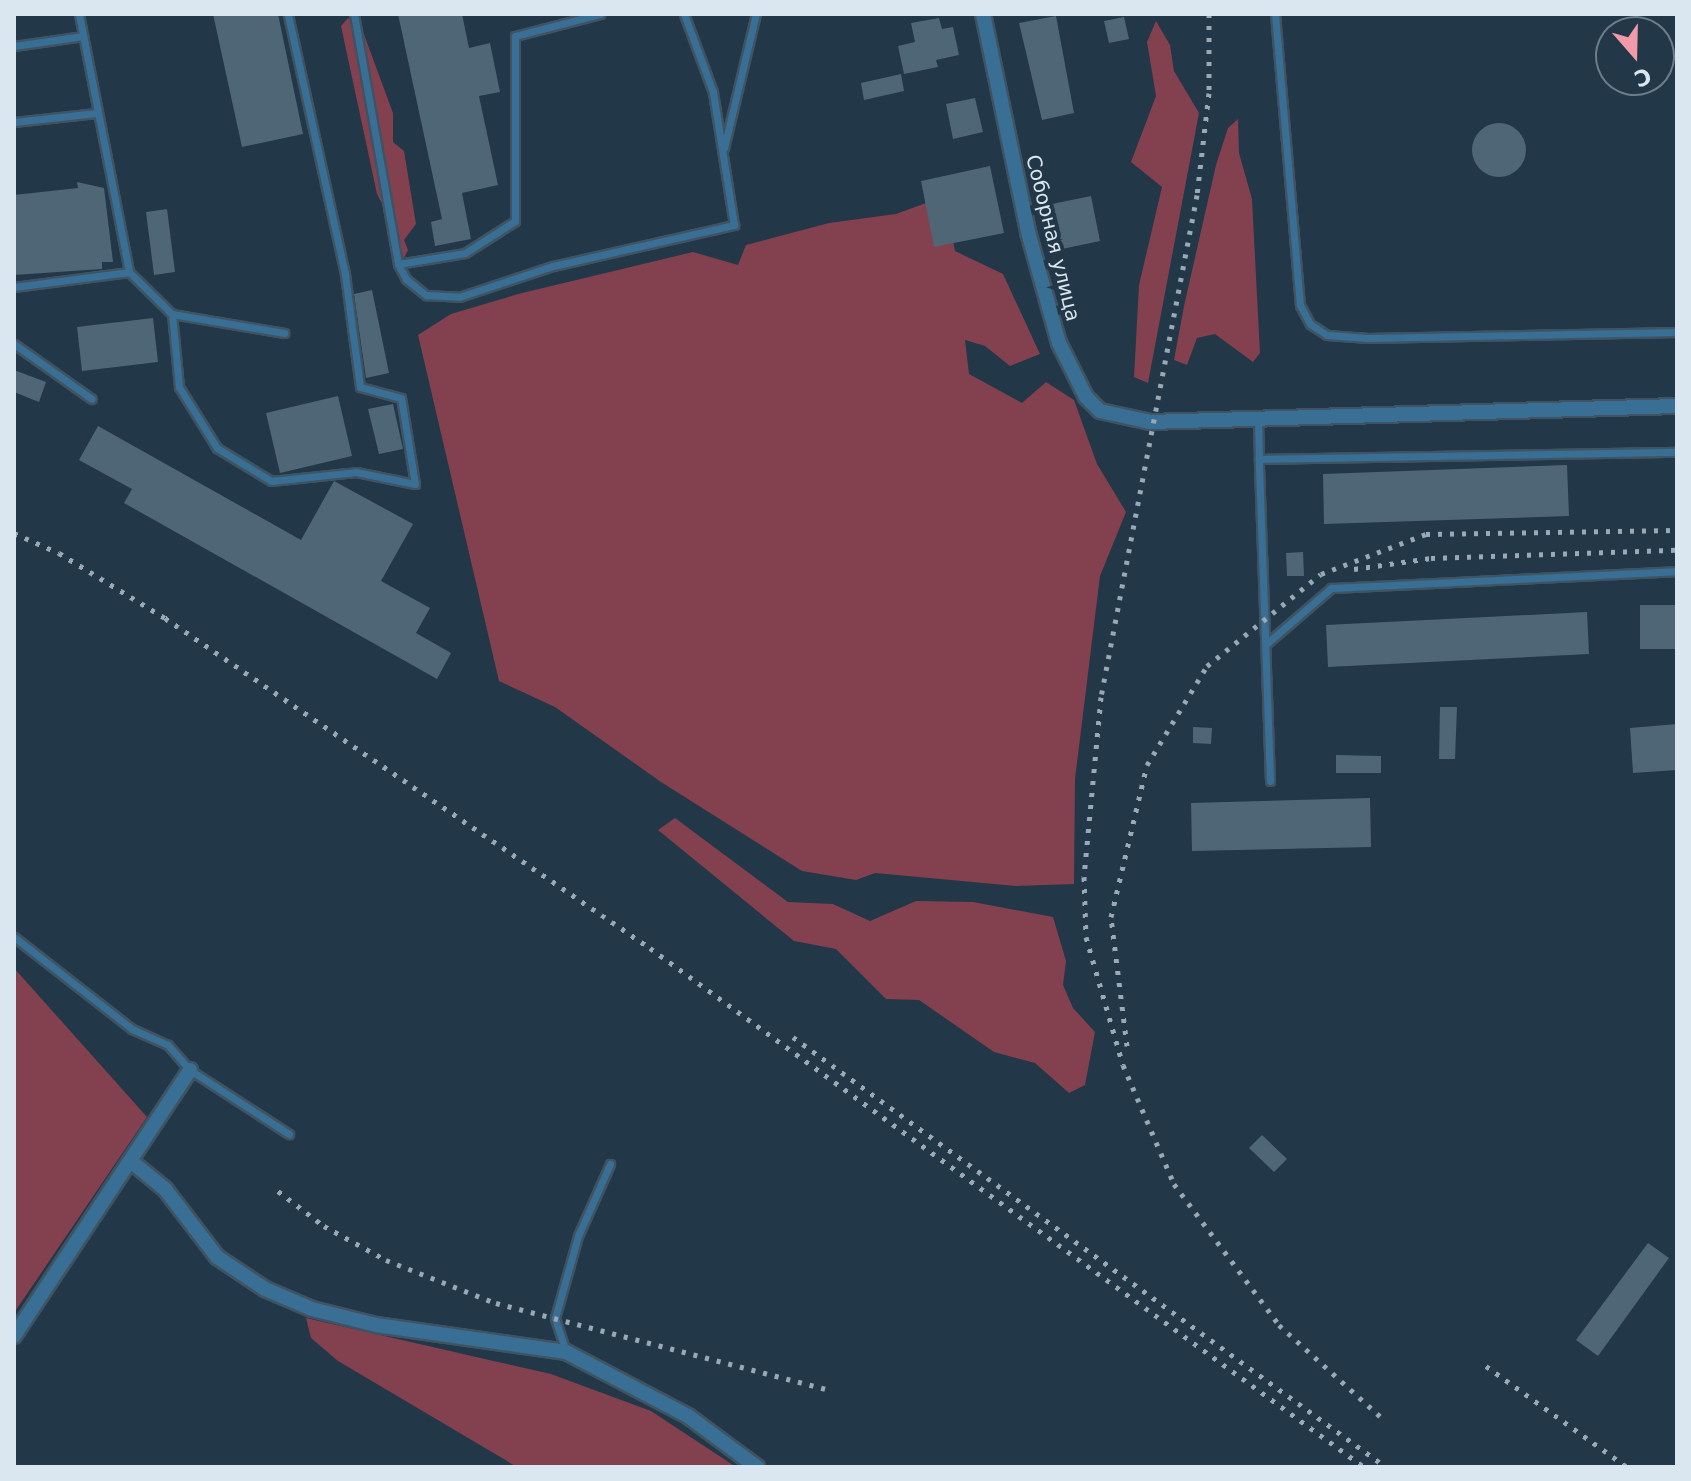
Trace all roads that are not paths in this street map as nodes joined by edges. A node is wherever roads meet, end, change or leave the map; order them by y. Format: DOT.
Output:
graph roads {
  1 [pos="79,14"];
  2 [pos="288,14"];
  3 [pos="354,14"];
  4 [pos="600,14"];
  5 [pos="684,14"];
  6 [pos="756,14"];
  7 [pos="983,14"];
  8 [pos="1275,14"];
  9 [pos="83,36"];
  10 [pos="14,46"];
  11 [pos="97,113"];
  12 [pos="14,122"];
  13 [pos="722,154"];
  14 [pos="398,264"];
  15 [pos="129,272"];
  16 [pos="14,287"];
  17 [pos="172,314"];
  18 [pos="1677,332"];
  19 [pos="284,333"];
  20 [pos="14,344"];
  21 [pos="92,399"];
  22 [pos="1677,406"];
  23 [pos="1258,419"];
  24 [pos="1677,452"];
  25 [pos="1259,459"];
  26 [pos="1677,571"];
  27 [pos="1266,644"];
  28 [pos="1270,781"];
  29 [pos="14,937"];
  30 [pos="190,1070"];
  31 [pos="289,1134"];
  32 [pos="132,1162"];
  33 [pos="610,1164"];
  34 [pos="14,1336"];
  35 [pos="566,1352"];
  36 [pos="757,1467"];
  1 -- 9 [label="lane"];
  2 -- 17 [label="lane"];
  3 -- 14 [label="lane"];
  4 -- 14 [label="lane"];
  5 -- 13 [label="lane"];
  6 -- 13 [label="lane"];
  7 -- 23 [label="street, Соборная улица"];
  8 -- 18 [label="lane"];
  9 -- 10 [label="lane"];
  9 -- 11 [label="lane"];
  11 -- 12 [label="lane"];
  11 -- 15 [label="lane"];
  13 -- 14 [label="lane"];
  15 -- 16 [label="lane"];
  15 -- 17 [label="lane"];
  17 -- 19 [label="lane"];
  20 -- 21 [label="lane"];
  22 -- 23 [label="street, Соборная улица"];
  23 -- 25 [label="lane"];
  24 -- 25 [label="lane"];
  25 -- 27 [label="lane"];
  26 -- 27 [label="lane"];
  27 -- 28 [label="lane"];
  29 -- 30 [label="lane"];
  30 -- 31 [label="lane"];
  30 -- 32 [label="street"];
  32 -- 34 [label="street"];
  32 -- 35 [label="street"];
  33 -- 35 [label="lane"];
  35 -- 36 [label="street"];
}
